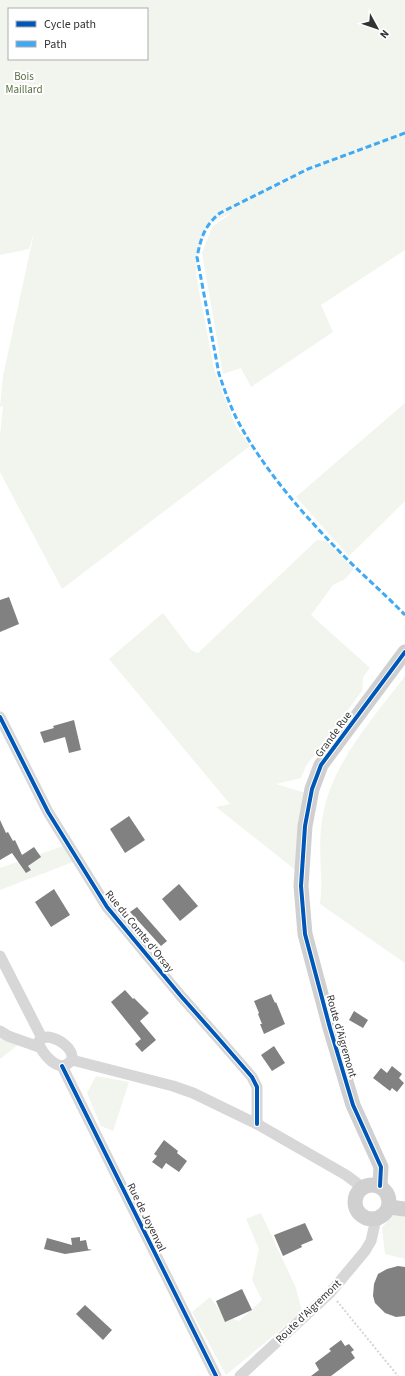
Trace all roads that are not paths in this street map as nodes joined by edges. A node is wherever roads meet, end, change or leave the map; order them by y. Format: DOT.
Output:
graph roads {
  1 [pos="405,652"];
  2 [pos="0,717"];
  3 [pos="300,886"];
  4 [pos="0,956"];
  5 [pos="0,1031"];
  6 [pos="41,1042"];
  7 [pos="72,1060"];
  8 [pos="62,1066"];
  9 [pos="256,1124"];
  10 [pos="380,1186"];
  11 [pos="362,1187"];
  12 [pos="389,1207"];
  13 [pos="405,1209"];
  14 [pos="376,1219"];
  15 [pos="216,1376"];
  16 [pos="240,1376"];
  1 -- 3 [label="street, Grande Rue"];
  2 -- 9 [label="street, Rue du Comte d'Orsay"];
  3 -- 10 [label="street, Route d’Aigremont"];
  4 -- 6 [label="street"];
  5 -- 6 [label="street"];
  6 -- 7 [label="street"];
  6 -- 8 [label="street"];
  7 -- 8 [label="street"];
  7 -- 9 [label="street"];
  8 -- 15 [label="street, Rue de Joyenval"];
  9 -- 11 [label="street"];
  10 -- 11 [label="street"];
  10 -- 12 [label="street"];
  11 -- 14 [label="street"];
  12 -- 13 [label="street"];
  12 -- 14 [label="street"];
  14 -- 16 [label="street, Route d'Aigremont"];
}
